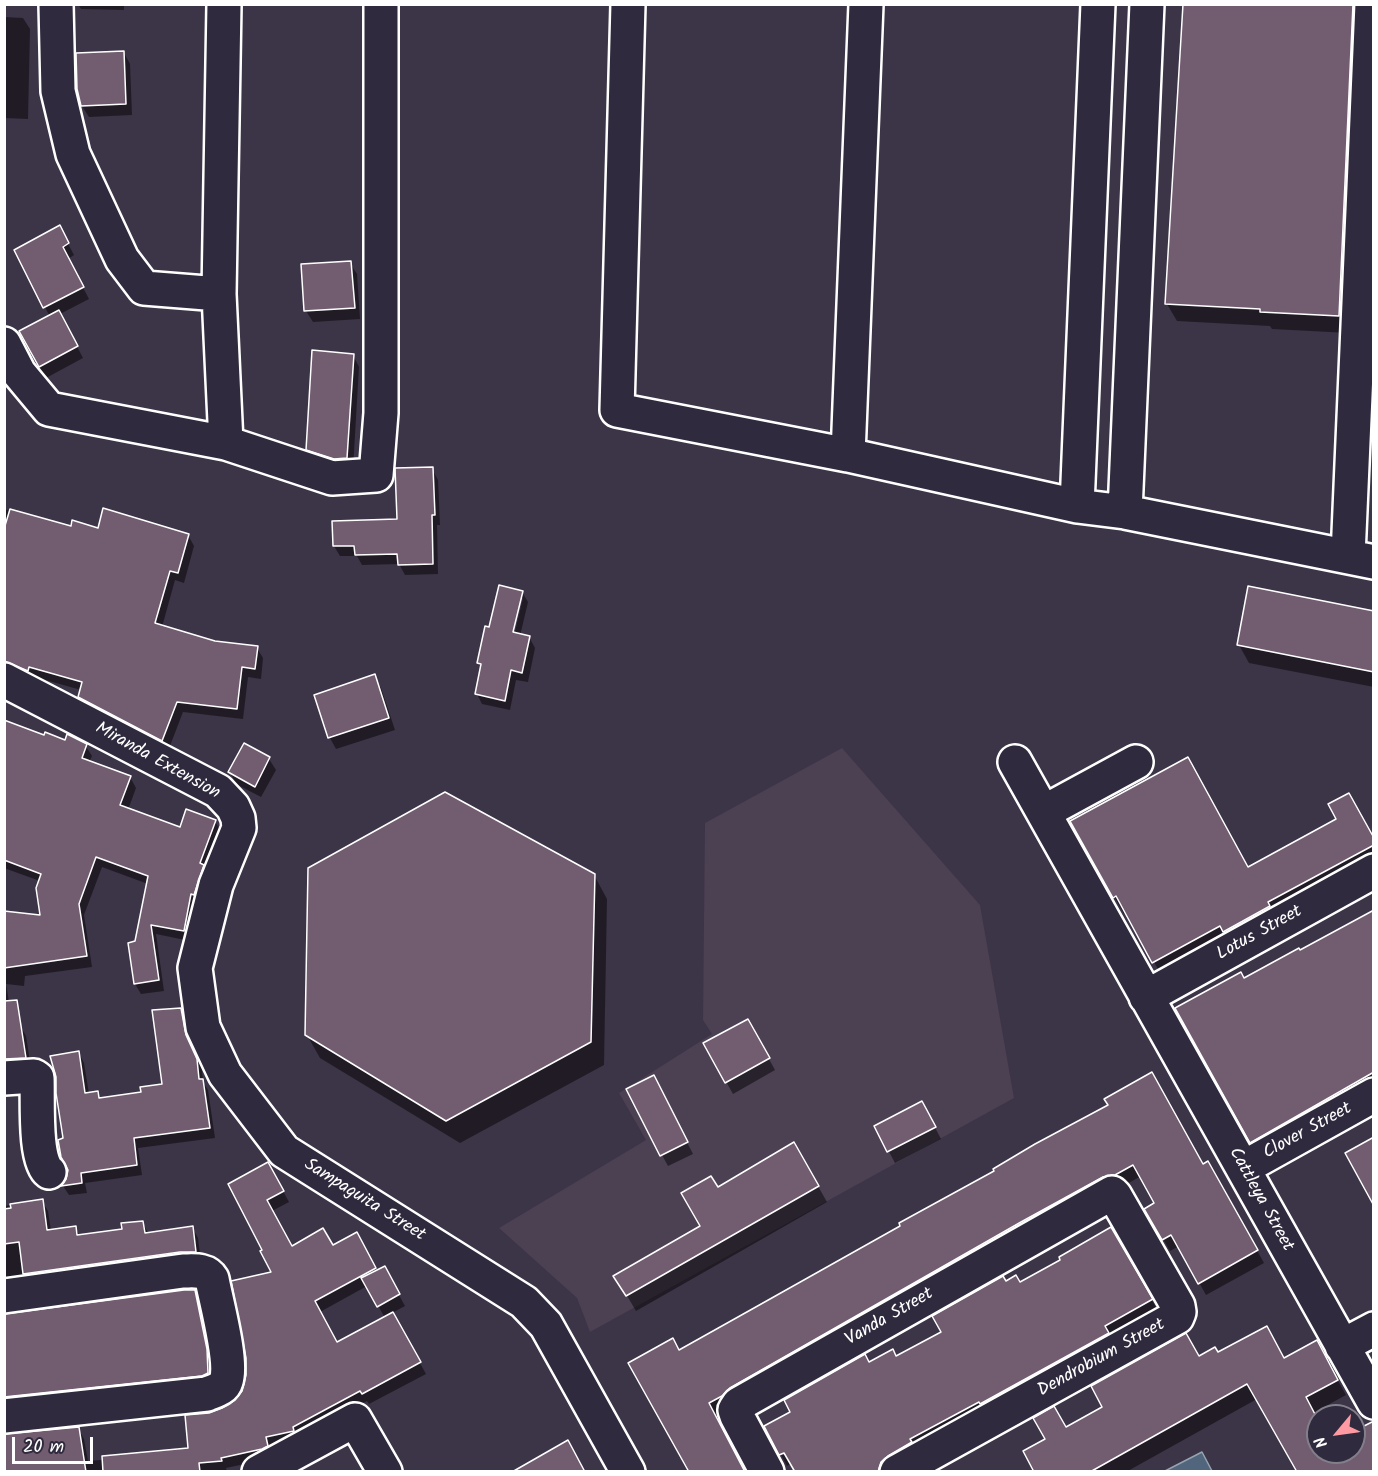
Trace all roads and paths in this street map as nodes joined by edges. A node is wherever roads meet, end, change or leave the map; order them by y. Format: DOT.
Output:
graph roads {
  1 [pos="56,4"];
  2 [pos="224,4"];
  3 [pos="381,4"];
  4 [pos="628,4"];
  5 [pos="866,4"];
  6 [pos="1098,4"];
  7 [pos="1147,4"];
  8 [pos="1372,4"];
  9 [pos="219,294"];
  10 [pos="4,344"];
  11 [pos="226,443"];
  12 [pos="848,455"];
  13 [pos="1077,506"];
  14 [pos="1125,512"];
  15 [pos="1361,559"];
  16 [pos="4,680"];
  17 [pos="1016,762"];
  18 [pos="1136,762"];
  19 [pos="1044,813"];
  20 [pos="1374,871"];
  21 [pos="216,885"];
  22 [pos="1146,997"];
  23 [pos="4,1078"];
  24 [pos="1374,1095"];
  25 [pos="1242,1168"];
  26 [pos="49,1172"];
  27 [pos="1107,1194"];
  28 [pos="4,1296"];
  29 [pos="1374,1329"];
  30 [pos="1342,1346"];
  31 [pos="1374,1402"];
  32 [pos="4,1416"];
  33 [pos="901,1470"];
  34 [pos="259,1472"];
  35 [pos="385,1472"];
  36 [pos="628,1472"];
  37 [pos="767,1472"];
  1 -- 9 [label="street"];
  2 -- 9 [label="street"];
  3 -- 11 [label="street"];
  4 -- 12 [label="street"];
  5 -- 12 [label="street"];
  6 -- 13 [label="street"];
  7 -- 14 [label="street"];
  8 -- 15 [label="street"];
  9 -- 11 [label="street"];
  10 -- 11 [label="street"];
  12 -- 13 [label="street"];
  13 -- 14 [label="street"];
  14 -- 15 [label="street"];
  16 -- 21 [label="street, Miranda Extension"];
  17 -- 19 [label="street, Cattleya Street"];
  18 -- 19 [label="street"];
  19 -- 22 [label="street, Cattleya Street"];
  20 -- 22 [label="street, Lotus Street"];
  21 -- 36 [label="street, Sampaguita Street"];
  22 -- 25 [label="street, Cattleya Street"];
  23 -- 26 [label="street"];
  24 -- 25 [label="street, Clover Street"];
  25 -- 30 [label="street, Cattleya Street"];
  27 -- 33 [label="street, Dendrobium Street"];
  27 -- 37 [label="street, Vanda Street"];
  28 -- 32 [label="street"];
  29 -- 30 [label="street"];
  30 -- 31 [label="street, Cattleya Street"];
  34 -- 35 [label="street"];
}
